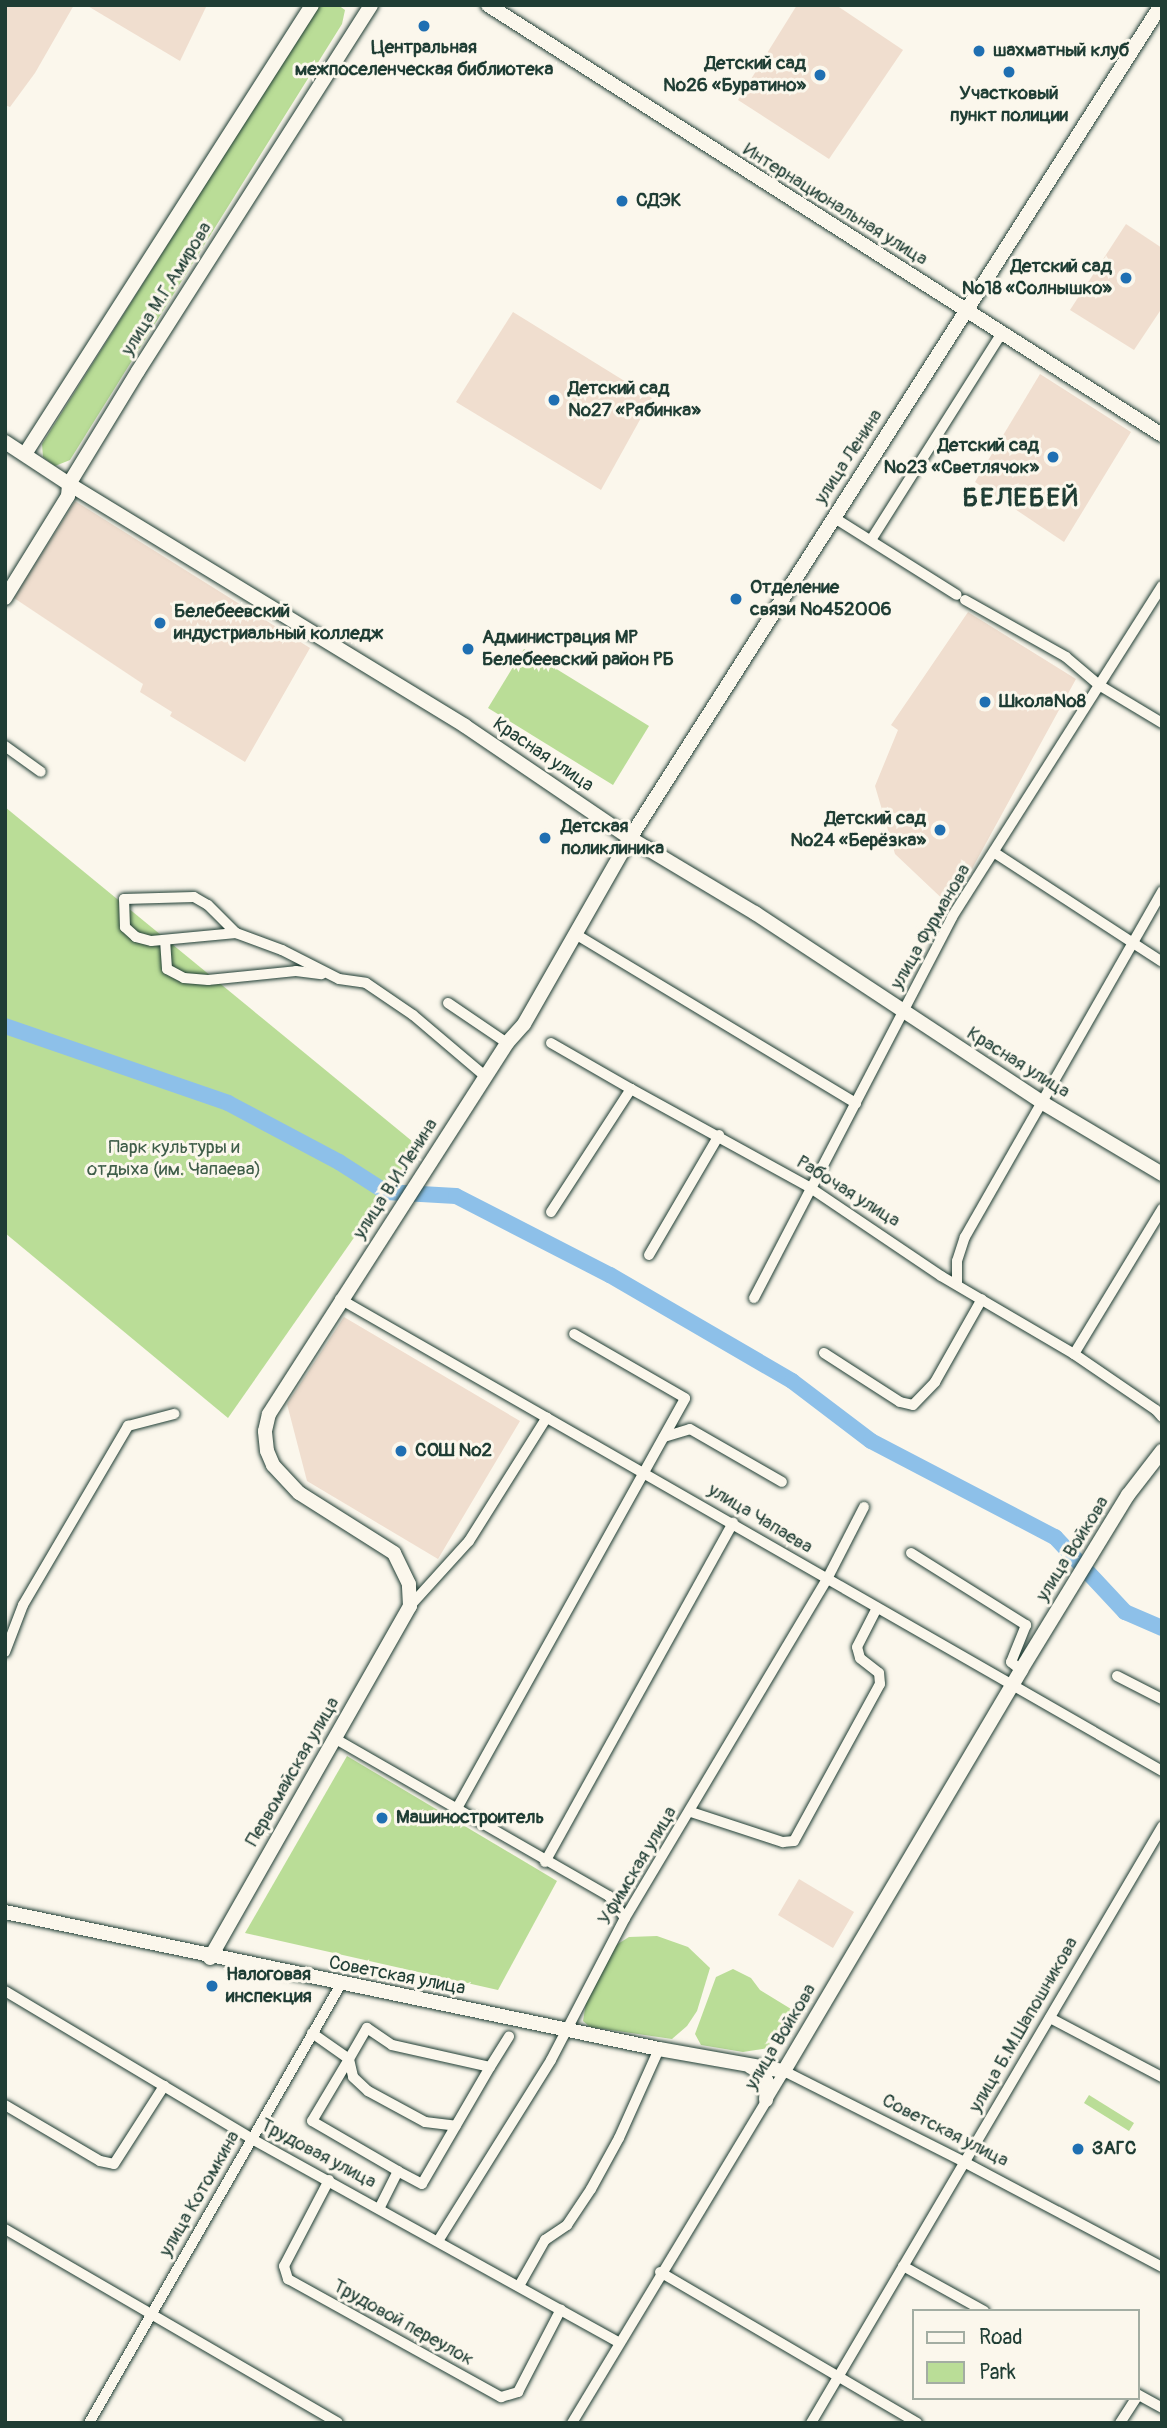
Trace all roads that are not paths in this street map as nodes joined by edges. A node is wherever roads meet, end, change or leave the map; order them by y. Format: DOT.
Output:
graph roads {
  1 [pos="312,5"];
  2 [pos="371,5"];
  3 [pos="488,5"];
  4 [pos="1161,5"];
  5 [pos="967,311"];
  6 [pos="1002,333"];
  7 [pos="1162,435"];
  8 [pos="5,442"];
  9 [pos="26,454"];
  10 [pos="69,484"];
  11 [pos="833,517"];
  12 [pos="872,540"];
  13 [pos="1162,586"];
  14 [pos="5,598"];
  15 [pos="1099,685"];
  16 [pos="1162,723"];
  17 [pos="5,746"];
  18 [pos="41,772"];
  19 [pos="630,838"];
  20 [pos="995,853"];
  21 [pos="1162,891"];
  22 [pos="236,933"];
  23 [pos="577,935"];
  24 [pos="165,940"];
  25 [pos="1132,942"];
  26 [pos="1162,962"];
  27 [pos="328,974"];
  28 [pos="448,1003"];
  29 [pos="903,1013"];
  30 [pos="507,1043"];
  31 [pos="551,1043"];
  32 [pos="486,1077"];
  33 [pos="631,1088"];
  34 [pos="856,1103"];
  35 [pos="1044,1103"];
  36 [pos="719,1135"];
  37 [pos="1162,1174"];
  38 [pos="809,1187"];
  39 [pos="1162,1209"];
  40 [pos="551,1212"];
  41 [pos="649,1255"];
  42 [pos="957,1284"];
  43 [pos="754,1298"];
  44 [pos="340,1299"];
  45 [pos="982,1299"];
  46 [pos="574,1334"];
  47 [pos="824,1353"];
  48 [pos="1074,1354"];
  49 [pos="174,1414"];
  50 [pos="1162,1417"];
  51 [pos="547,1418"];
  52 [pos="664,1437"];
  53 [pos="1162,1451"];
  54 [pos="646,1472"];
  55 [pos="782,1482"];
  56 [pos="864,1507"];
  57 [pos="733,1523"];
  58 [pos="911,1553"];
  59 [pos="827,1578"];
  60 [pos="410,1606"];
  61 [pos="877,1608"];
  62 [pos="5,1653"];
  63 [pos="1021,1670"];
  64 [pos="1117,1676"];
  65 [pos="1011,1687"];
  66 [pos="1162,1699"];
  67 [pos="334,1738"];
  68 [pos="1162,1771"];
  69 [pos="456,1810"];
  70 [pos="691,1812"];
  71 [pos="1162,1827"];
  72 [pos="545,1862"];
  73 [pos="5,1913"];
  74 [pos="625,1918"];
  75 [pos="210,1958"];
  76 [pos="341,1984"];
  77 [pos="5,1991"];
  78 [pos="1049,2018"];
  79 [pos="569,2030"];
  80 [pos="312,2033"];
  81 [pos="509,2036"];
  82 [pos="801,2040"];
  83 [pos="659,2049"];
  84 [pos="349,2059"];
  85 [pos="747,2065"];
  86 [pos="490,2067"];
  87 [pos="784,2071"];
  88 [pos="1162,2077"];
  89 [pos="164,2086"];
  90 [pos="766,2100"];
  91 [pos="5,2105"];
  92 [pos="456,2126"];
  93 [pos="253,2139"];
  94 [pos="964,2161"];
  95 [pos="398,2171"];
  96 [pos="329,2180"];
  97 [pos="380,2207"];
  98 [pos="5,2229"];
  99 [pos="438,2241"];
  100 [pos="902,2266"];
  101 [pos="1162,2267"];
  102 [pos="660,2272"];
  103 [pos="519,2286"];
  104 [pos="561,2309"];
  105 [pos="980,2309"];
  106 [pos="151,2312"];
  107 [pos="618,2342"];
  108 [pos="837,2375"];
  109 [pos="1139,2397"];
  110 [pos="1134,2400"];
  111 [pos="1162,2409"];
  112 [pos="89,2423"];
  113 [pos="338,2423"];
  114 [pos="572,2423"];
  115 [pos="811,2423"];
  116 [pos="917,2423"];
  117 [pos="1120,2423"];
  1 -- 9 [label="main road, улица М.Г.Амирова"];
  2 -- 10 [label="main road, улица М.Г.Амирова"];
  3 -- 5 [label="main road, Интернациональная улица"];
  4 -- 5 [label="main road, улица Ленина"];
  5 -- 6 [label="main road, Интернациональная улица"];
  5 -- 11 [label="main road, улица Ленина"];
  6 -- 7 [label="main road, Интернациональная улица"];
  6 -- 12 [label="street"];
  8 -- 9 [label="main road, Красная улица"];
  9 -- 10 [label="main road, Красная улица"];
  10 -- 14 [label="main road, улица М.Г.Амирова"];
  10 -- 19 [label="main road, Красная улица"];
  11 -- 12 [label="street"];
  11 -- 19 [label="main road, улица Ленина"];
  12 -- 15 [label="street"];
  13 -- 15 [label="street, улица Фурманова"];
  15 -- 16 [label="street"];
  15 -- 20 [label="street, улица Фурманова"];
  17 -- 18 [label="street"];
  19 -- 23 [label="main road, улица Ленина"];
  19 -- 29 [label="main road, Красная улица"];
  20 -- 25 [label="street"];
  20 -- 29 [label="street, улица Фурманова"];
  21 -- 25 [label="street"];
  22 -- 24 [label="street"];
  22 -- 24 [label="street"];
  22 -- 27 [label="street"];
  23 -- 30 [label="main road, улица В.И.Ленина"];
  23 -- 34 [label="street"];
  24 -- 27 [label="street"];
  25 -- 26 [label="street"];
  25 -- 35 [label="street"];
  27 -- 32 [label="street"];
  28 -- 30 [label="street"];
  29 -- 34 [label="street, улица Фурманова"];
  29 -- 35 [label="main road, Красная улица"];
  30 -- 32 [label="main road, улица В.И.Ленина"];
  31 -- 33 [label="street, Рабочая улица"];
  32 -- 44 [label="main road, улица В.И.Ленина"];
  33 -- 36 [label="street, Рабочая улица"];
  33 -- 40 [label="street"];
  34 -- 38 [label="street, улица Фурманова"];
  35 -- 37 [label="main road, Красная улица"];
  35 -- 42 [label="street"];
  36 -- 38 [label="street, Рабочая улица"];
  36 -- 41 [label="street"];
  38 -- 42 [label="street, Рабочая улица"];
  38 -- 43 [label="street, улица Фурманова"];
  39 -- 48 [label="street"];
  42 -- 45 [label="street, Рабочая улица"];
  44 -- 51 [label="street, улица Чапаева"];
  44 -- 60 [label="main road, улица В.И.Ленина"];
  45 -- 47 [label="street"];
  45 -- 48 [label="street, Рабочая улица"];
  46 -- 52 [label="street"];
  48 -- 50 [label="street, Рабочая улица"];
  49 -- 62 [label="street"];
  51 -- 54 [label="street, улица Чапаева"];
  51 -- 60 [label="street, Первомайская улица"];
  52 -- 54 [label="street"];
  52 -- 55 [label="street"];
  53 -- 63 [label="main road, улица Войкова"];
  54 -- 57 [label="street, улица Чапаева"];
  54 -- 69 [label="street"];
  56 -- 59 [label="street, Уфимская улица"];
  57 -- 59 [label="street, улица Чапаева"];
  57 -- 72 [label="street"];
  58 -- 63 [label="street"];
  59 -- 61 [label="street, улица Чапаева"];
  59 -- 70 [label="street, Уфимская улица"];
  60 -- 67 [label="main road, Первомайская улица"];
  61 -- 65 [label="street, улица Чапаева"];
  61 -- 70 [label="street"];
  63 -- 65 [label="main road, улица Войкова"];
  64 -- 66 [label="street"];
  65 -- 68 [label="street, улица Чапаева"];
  65 -- 82 [label="main road, улица Войкова"];
  67 -- 69 [label="street"];
  67 -- 75 [label="main road, Первомайская улица"];
  69 -- 72 [label="street"];
  70 -- 74 [label="street, Уфимская улица"];
  71 -- 78 [label="street, улица Б.М.Шапошникова"];
  72 -- 74 [label="street"];
  73 -- 75 [label="main road, Советская улица"];
  74 -- 79 [label="street, Уфимская улица"];
  75 -- 76 [label="main road, Советская улица"];
  76 -- 79 [label="main road, Советская улица"];
  76 -- 80 [label="street, улица Котомкина"];
  77 -- 89 [label="street, Трудовая улица"];
  78 -- 88 [label="street"];
  78 -- 94 [label="street, улица Б.М.Шапошникова"];
  79 -- 83 [label="main road, Советская улица"];
  79 -- 99 [label="street, Уфимская улица"];
  80 -- 84 [label="street"];
  80 -- 93 [label="street, улица Котомкина"];
  81 -- 86 [label="street"];
  82 -- 85 [label="main road"];
  82 -- 87 [label="main road, улица Войкова"];
  83 -- 85 [label="main road, Советская улица"];
  83 -- 103 [label="street"];
  84 -- 86 [label="street"];
  84 -- 92 [label="street"];
  84 -- 95 [label="street"];
  85 -- 87 [label="main road, Советская улица"];
  85 -- 90 [label="main road"];
  86 -- 92 [label="street"];
  87 -- 90 [label="street, улица Войкова"];
  87 -- 94 [label="street, Советская улица"];
  89 -- 91 [label="street"];
  89 -- 93 [label="street, Трудовая улица"];
  90 -- 102 [label="street, улица Войкова"];
  92 -- 95 [label="street"];
  93 -- 96 [label="street, Трудовая улица"];
  93 -- 106 [label="street, улица Котомкина"];
  94 -- 100 [label="street, улица Б.М.Шапошникова"];
  94 -- 101 [label="street, Советская улица"];
  95 -- 97 [label="street"];
  96 -- 97 [label="street, Трудовая улица"];
  96 -- 104 [label="street, Трудовой переулок"];
  97 -- 99 [label="street, Трудовая улица"];
  98 -- 106 [label="street"];
  99 -- 103 [label="street, Трудовая улица"];
  100 -- 105 [label="street"];
  100 -- 108 [label="street, улица Б.М.Шапошникова"];
  102 -- 107 [label="street, улица Войкова"];
  102 -- 108 [label="street"];
  103 -- 104 [label="street, Трудовая улица"];
  104 -- 107 [label="street, Трудовая улица"];
  106 -- 112 [label="street, улица Котомкина"];
  106 -- 113 [label="street"];
  107 -- 114 [label="street, улица Войкова"];
  108 -- 115 [label="street, улица Б.М.Шапошникова"];
  108 -- 116 [label="street"];
  109 -- 111 [label="street"];
  110 -- 117 [label="street"];
}
